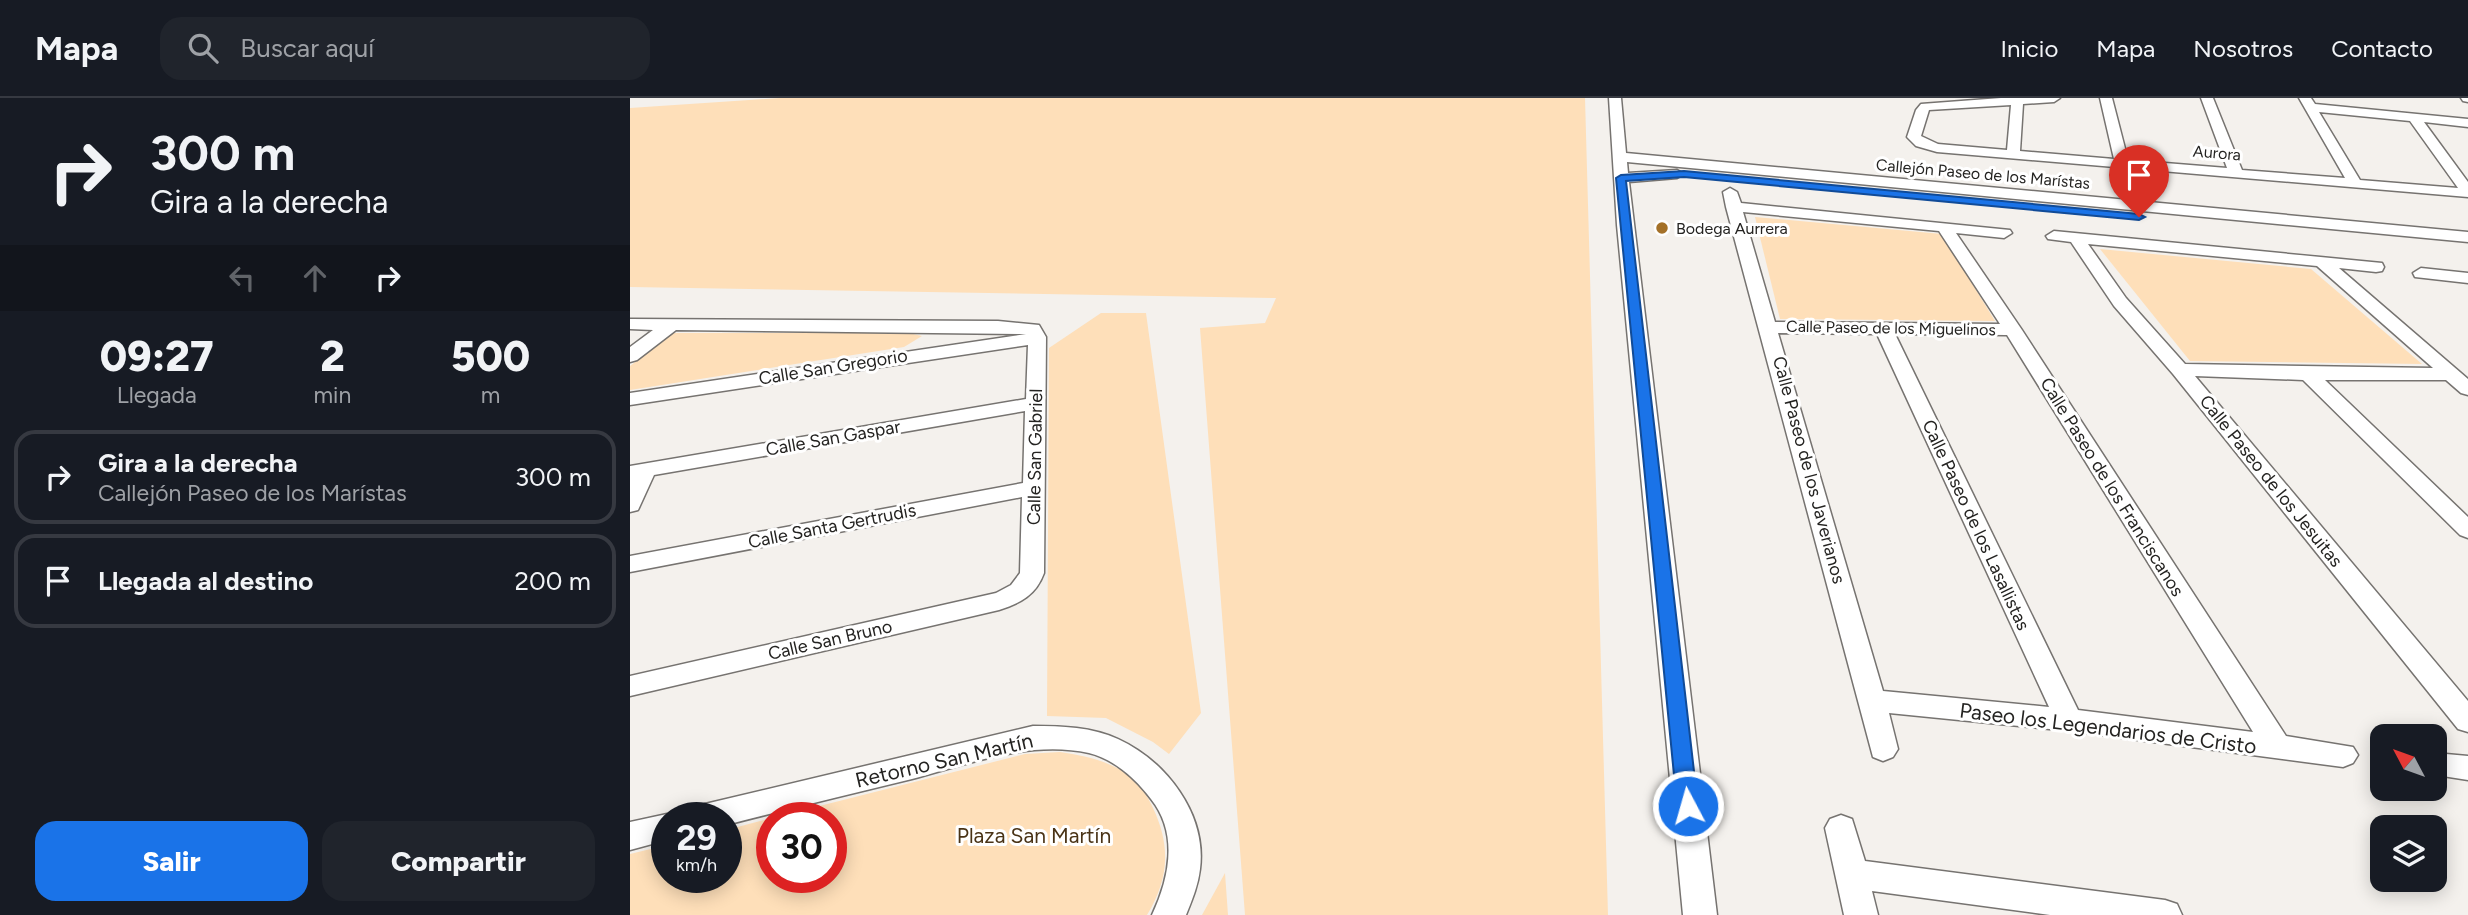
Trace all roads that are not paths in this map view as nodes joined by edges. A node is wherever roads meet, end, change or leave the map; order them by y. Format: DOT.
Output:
graph roads {
  1 [pos="1615,98"];
  2 [pos="2054,98"];
  3 [pos="2106,98"];
  4 [pos="2207,98"];
  5 [pos="2017,101"];
  6 [pos="2307,103"];
  7 [pos="2414,117"];
  8 [pos="2468,123"];
  9 [pos="2014,154"];
  10 [pos="2122,162"];
  11 [pos="1620,168"];
  12 [pos="2236,173"];
  13 [pos="2355,183"];
  14 [pos="2468,193"];
  15 [pos="1834,196"];
  16 [pos="1859,198"];
  17 [pos="1731,199"];
  18 [pos="2165,221"];
  19 [pos="2202,225"];
  20 [pos="1944,227"];
  21 [pos="2004,233"];
  22 [pos="2054,236"];
  23 [pos="2468,237"];
  24 [pos="2077,239"];
  25 [pos="2178,248"];
  26 [pos="2468,248"];
  27 [pos="2217,252"];
  28 [pos="2323,263"];
  29 [pos="2376,267"];
  30 [pos="2421,273"];
  31 [pos="2448,276"];
  32 [pos="2468,278"];
  33 [pos="2468,290"];
  34 [pos="630,324"];
  35 [pos="672,324"];
  36 [pos="1770,327"];
  37 [pos="1884,330"];
  38 [pos="2013,330"];
  39 [pos="1035,333"];
  40 [pos="630,356"];
  41 [pos="2180,370"];
  42 [pos="2308,374"];
  43 [pos="2450,374"];
  44 [pos="2468,389"];
  45 [pos="630,399"];
  46 [pos="1036,403"];
  47 [pos="638,472"];
  48 [pos="1034,488"];
  49 [pos="630,505"];
  50 [pos="2468,530"];
  51 [pos="630,564"];
  52 [pos="1027,586"];
  53 [pos="630,687"];
  54 [pos="1872,701"];
  55 [pos="2069,720"];
  56 [pos="2468,721"];
  57 [pos="2278,748"];
  58 [pos="1883,749"];
  59 [pos="2343,755"];
  60 [pos="742,808"];
  61 [pos="1841,828"];
  62 [pos="651,831"];
  63 [pos="630,836"];
  64 [pos="1852,874"];
  65 [pos="1169,915"];
  66 [pos="1700,915"];
  67 [pos="1861,915"];
  68 [pos="2165,915"];
  1 -- 11 [label="street"];
  2 -- 5 [label="street"];
  3 -- 10 [label="street"];
  4 -- 12 [label="street"];
  5 -- 9 [label="street"];
  5 -- 9 [label="street, Aurora"];
  6 -- 7 [label="street"];
  6 -- 13 [label="street"];
  7 -- 8 [label="street"];
  7 -- 14 [label="street"];
  9 -- 10 [label="street, Aurora"];
  10 -- 12 [label="street, Aurora"];
  11 -- 15 [label="street, Callejón Paseo de los Marístas"];
  11 -- 66 [label="street"];
  12 -- 13 [label="street, Aurora"];
  13 -- 14 [label="street, Aurora"];
  15 -- 16 [label="street"];
  15 -- 16 [label="street, Callejón Paseo de los Marístas"];
  15 -- 17 [label="street"];
  16 -- 18 [label="street, Callejón Paseo de los Marístas"];
  16 -- 20 [label="street"];
  17 -- 36 [label="street, Calle Paseo de los Javerianos"];
  18 -- 19 [label="street, Callejón Paseo de los Marístas"];
  18 -- 25 [label="street"];
  19 -- 23 [label="street, Callejón Paseo de los Marístas"];
  19 -- 26 [label="street, Callejón Paseo de los Marístas"];
  19 -- 27 [label="street"];
  20 -- 21 [label="street"];
  20 -- 38 [label="street, Calle Paseo de los Franciscanos"];
  22 -- 24 [label="street"];
  24 -- 25 [label="street"];
  24 -- 41 [label="street, Calle Paseo de los Jesuitas"];
  25 -- 27 [label="street"];
  27 -- 28 [label="street"];
  28 -- 29 [label="street"];
  28 -- 43 [label="street"];
  30 -- 31 [label="street"];
  31 -- 32 [label="street"];
  31 -- 33 [label="street"];
  34 -- 35 [label="street"];
  35 -- 39 [label="street"];
  35 -- 40 [label="street"];
  36 -- 37 [label="street, Calle Paseo de los Miguelinos"];
  36 -- 54 [label="street, Calle Paseo de los Javerianos"];
  37 -- 38 [label="street, Calle Paseo de los Miguelinos"];
  37 -- 55 [label="street, Calle Paseo de los Lasallistas"];
  38 -- 57 [label="street, Calle Paseo de los Franciscanos"];
  39 -- 45 [label="street, Calle San Gregorio"];
  39 -- 46 [label="street, Calle San Gabriel"];
  41 -- 42 [label="street"];
  41 -- 56 [label="street, Calle Paseo de los Jesuitas"];
  42 -- 43 [label="street"];
  42 -- 50 [label="street"];
  43 -- 44 [label="street"];
  46 -- 47 [label="street, Calle San Gaspar"];
  46 -- 48 [label="street, Calle San Gabriel"];
  47 -- 49 [label="street"];
  48 -- 51 [label="street, Calle Santa Gertrudis"];
  48 -- 52 [label="street, Calle San Gabriel"];
  52 -- 53 [label="street, Calle San Bruno"];
  54 -- 55 [label="street, Paseo los Legendarios de Cristo"];
  54 -- 58 [label="street, Calle Paseo de los Javerianos"];
  55 -- 57 [label="street, Paseo los Legendarios de Cristo"];
  57 -- 59 [label="street, Paseo los Legendarios de Cristo"];
  60 -- 65 [label="street, Retorno San Martín"];
  61 -- 64 [label="street"];
  62 -- 63 [label="street"];
  64 -- 67 [label="street"];
  64 -- 68 [label="street"];
}
